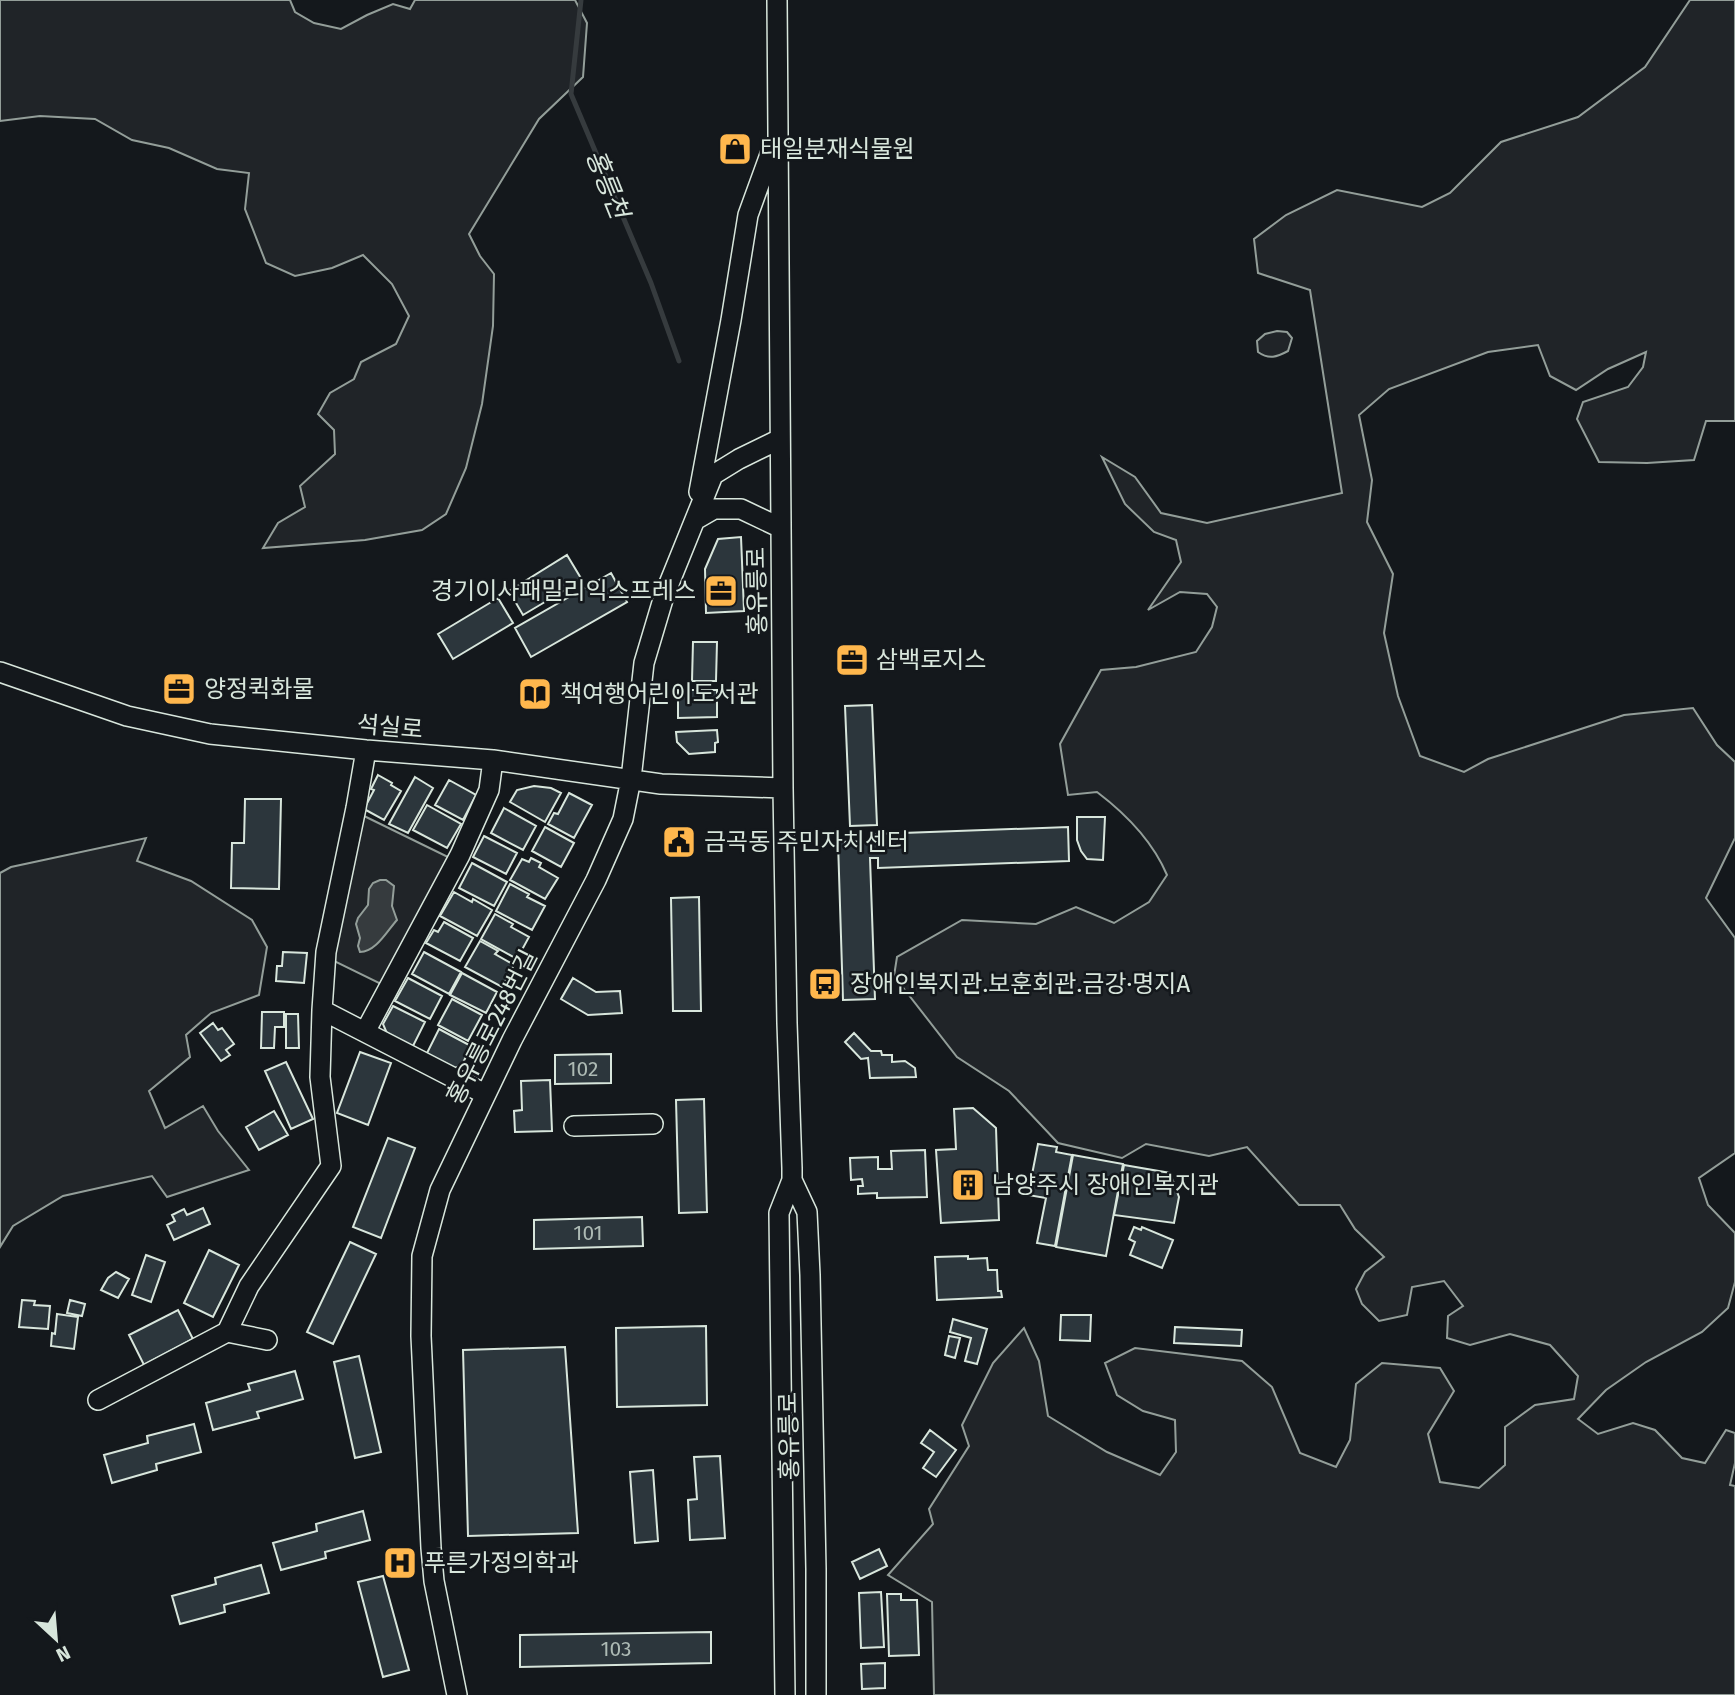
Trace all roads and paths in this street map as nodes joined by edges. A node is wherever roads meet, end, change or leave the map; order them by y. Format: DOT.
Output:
graph roads {
  1 [pos="777,0"];
  2 [pos="777,135"];
  3 [pos="780,439"];
  4 [pos="695,520"];
  5 [pos="781,527"];
  6 [pos="0,671"];
  7 [pos="366,750"];
  8 [pos="493,760"];
  9 [pos="631,779"];
  10 [pos="783,789"];
  11 [pos="322,1010"];
  12 [pos="365,1032"];
  13 [pos="485,1094"];
  14 [pos="653,1124"];
  15 [pos="574,1126"];
  16 [pos="792,1180"];
  17 [pos="227,1332"];
  18 [pos="267,1340"];
  19 [pos="98,1400"];
  20 [pos="457,1695"];
  21 [pos="785,1695"];
  22 [pos="816,1695"];
  1 -- 2 [label="street, 홍유릉로"];
  2 -- 3 [label="street, 홍유릉로"];
  2 -- 4 [label="street"];
  3 -- 4 [label="street, 홍유릉로248번길"];
  3 -- 5 [label="street, 홍유릉로"];
  4 -- 5 [label="street"];
  4 -- 9 [label="street, 홍유릉로248번길"];
  5 -- 10 [label="street, 홍유릉로"];
  6 -- 7 [label="street, 석실로"];
  7 -- 8 [label="street, 석실로"];
  7 -- 11 [label="street"];
  8 -- 9 [label="street, 석실로"];
  8 -- 12 [label="street"];
  9 -- 10 [label="street, 석실로"];
  9 -- 13 [label="street, 홍유릉로248번길"];
  10 -- 16 [label="street, 홍유릉로"];
  11 -- 12 [label="street"];
  11 -- 17 [label="street"];
  12 -- 13 [label="street"];
  13 -- 20 [label="street, 홍유릉로248번길"];
  14 -- 15 [label="street"];
  16 -- 21 [label="street, 홍유릉로"];
  16 -- 22 [label="street, 홍유릉로"];
  17 -- 18 [label="street"];
  17 -- 19 [label="street"];
}
